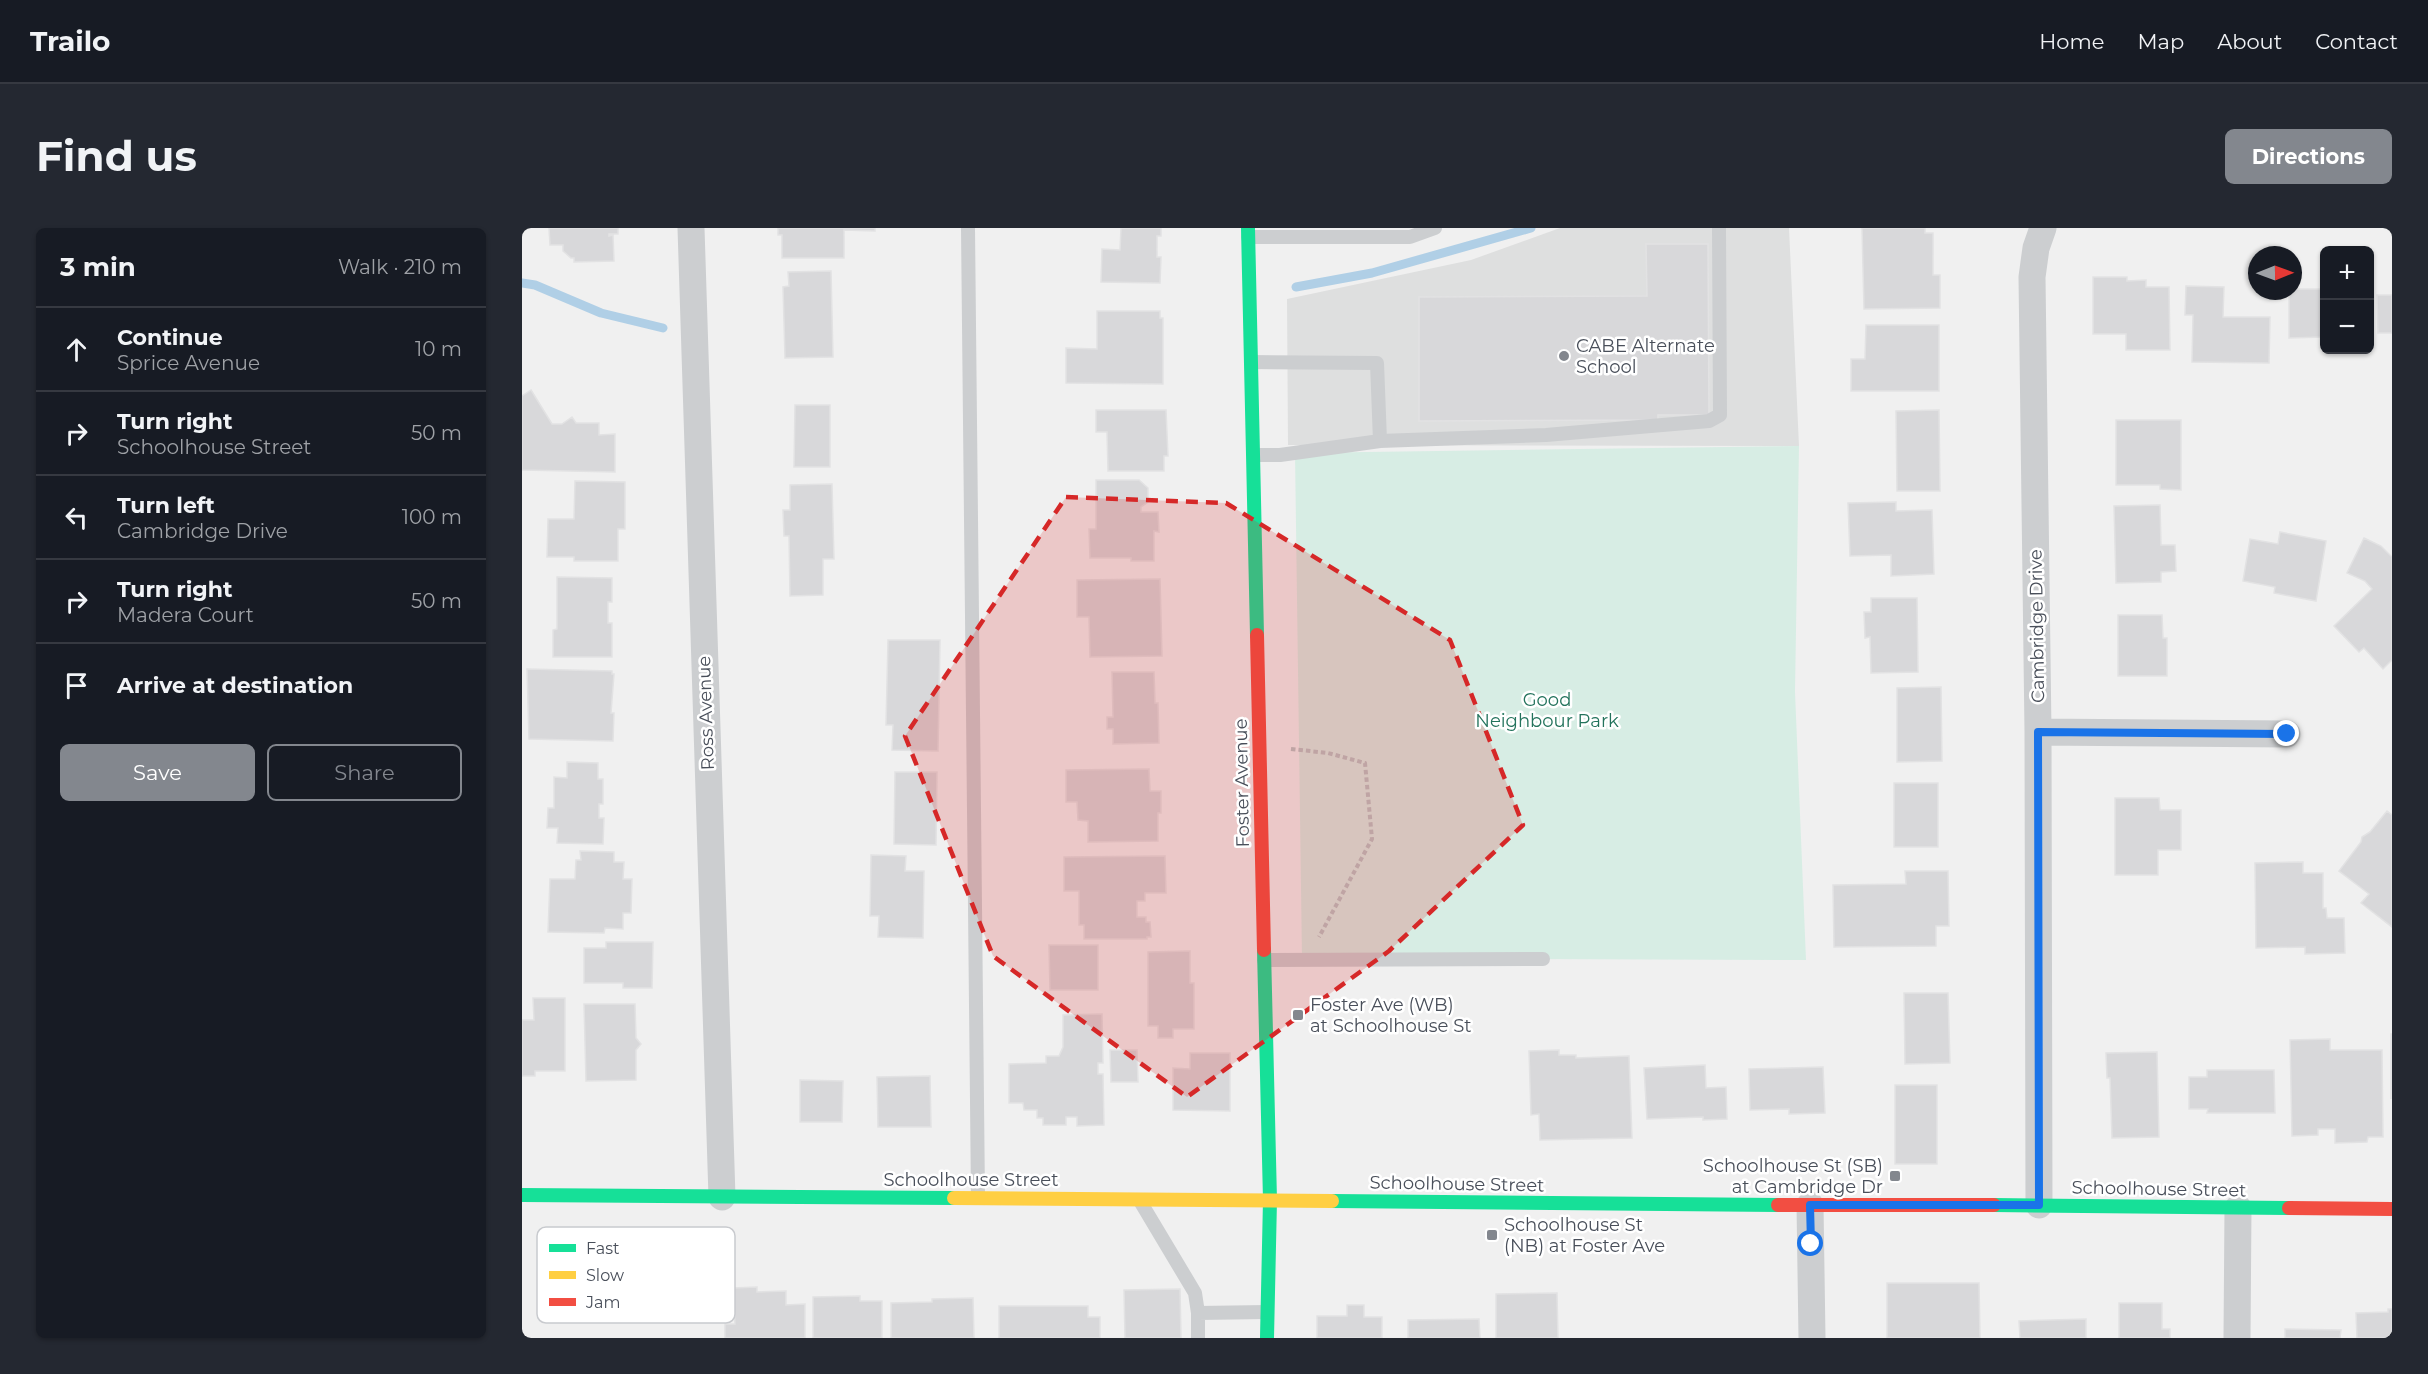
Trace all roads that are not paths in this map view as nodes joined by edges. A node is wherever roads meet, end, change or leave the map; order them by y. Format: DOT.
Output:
graph roads {
  1 [pos="691,228"];
  2 [pos="968,228"];
  3 [pos="1435,228"];
  4 [pos="1719,228"];
  5 [pos="2043,228"];
  6 [pos="1248,233"];
  7 [pos="1251,362"];
  8 [pos="1380,441"];
  9 [pos="1254,455"];
  10 [pos="2038,732"];
  11 [pos="2287,734"];
  12 [pos="1543,959"];
  13 [pos="1264,960"];
  14 [pos="522,1195"];
  15 [pos="722,1197"];
  16 [pos="978,1198"];
  17 [pos="1139,1199"];
  18 [pos="1270,1200"];
  19 [pos="1810,1205"];
  20 [pos="2039,1205"];
  21 [pos="2238,1208"];
  22 [pos="2392,1209"];
  23 [pos="1267,1312"];
  24 [pos="1198,1313"];
  25 [pos="1198,1338"];
  26 [pos="1266,1338"];
  27 [pos="1812,1338"];
  28 [pos="2237,1338"];
  1 -- 15 [label="street, Ross Avenue"];
  2 -- 16 [label="lane"];
  3 -- 6 [label="lane"];
  4 -- 8 [label="lane"];
  5 -- 10 [label="street, Cambridge Drive"];
  6 -- 7 [label="street, Foster Avenue"];
  7 -- 8 [label="lane"];
  7 -- 9 [label="street, Foster Avenue"];
  8 -- 9 [label="lane"];
  9 -- 13 [label="street, Foster Avenue"];
  10 -- 11 [label="street"];
  10 -- 20 [label="street, Cambridge Drive"];
  12 -- 13 [label="lane"];
  13 -- 18 [label="street, Foster Avenue"];
  14 -- 15 [label="street, Schoolhouse Street"];
  15 -- 16 [label="street, Schoolhouse Street"];
  16 -- 17 [label="street, Schoolhouse Street"];
  17 -- 18 [label="street, Schoolhouse Street"];
  17 -- 24 [label="lane"];
  18 -- 19 [label="street, Schoolhouse Street"];
  18 -- 23 [label="street, Foster Avenue"];
  19 -- 20 [label="street, Schoolhouse Street"];
  19 -- 27 [label="street"];
  20 -- 21 [label="street, Schoolhouse Street"];
  21 -- 22 [label="street, Schoolhouse Street"];
  21 -- 28 [label="street"];
  23 -- 24 [label="lane"];
  23 -- 26 [label="street, Foster Avenue"];
  24 -- 25 [label="lane"];
}
